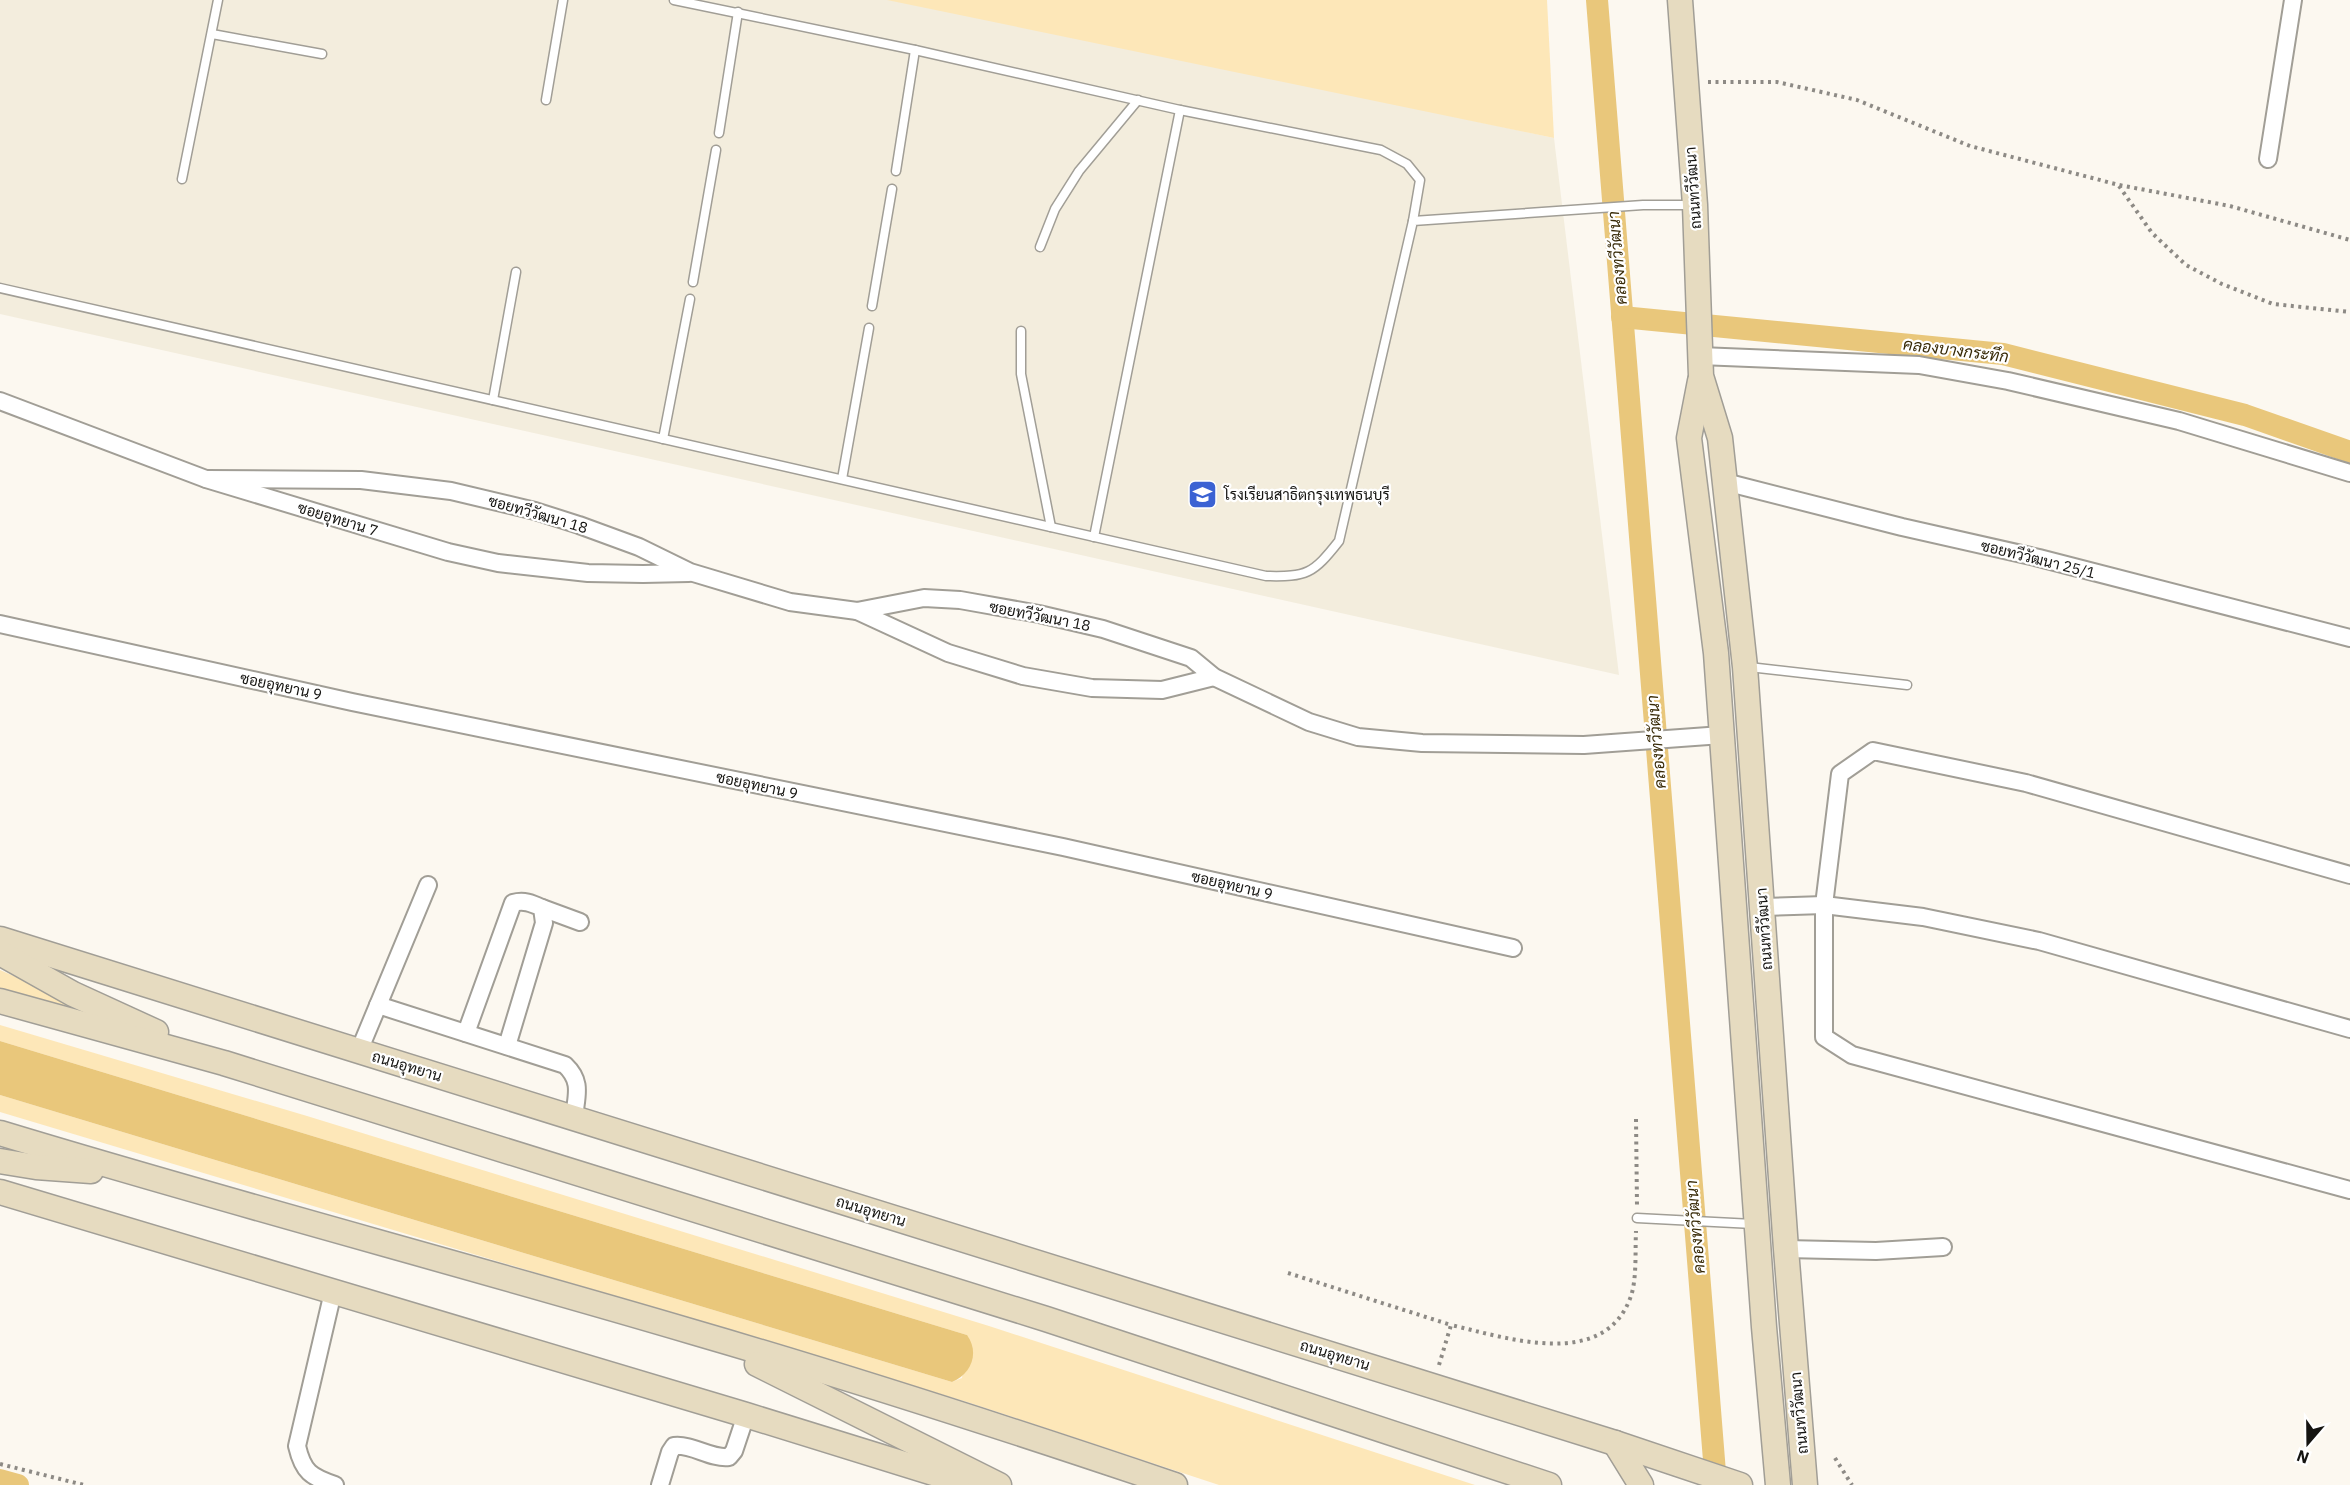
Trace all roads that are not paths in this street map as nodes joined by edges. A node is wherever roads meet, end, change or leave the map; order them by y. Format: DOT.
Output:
graph roads {
  1 [pos="218,0"];
  2 [pos="563,0"];
  3 [pos="674,0"];
  4 [pos="1680,0"];
  5 [pos="2292,0"];
  6 [pos="738,12"];
  7 [pos="212,34"];
  8 [pos="915,50"];
  9 [pos="322,54"];
  10 [pos="546,100"];
  11 [pos="1138,100"];
  12 [pos="1180,110"];
  13 [pos="719,133"];
  14 [pos="716,150"];
  15 [pos="2268,159"];
  16 [pos="896,171"];
  17 [pos="182,180"];
  18 [pos="892,189"];
  19 [pos="1695,205"];
  20 [pos="1413,221"];
  21 [pos="1040,247"];
  22 [pos="516,273"];
  23 [pos="693,282"];
  24 [pos="0,288"];
  25 [pos="690,299"];
  26 [pos="872,306"];
  27 [pos="869,328"];
  28 [pos="1020,331"];
  29 [pos="1700,356"];
  30 [pos="493,400"];
  31 [pos="0,401"];
  32 [pos="663,439"];
  33 [pos="2350,473"];
  34 [pos="206,478"];
  35 [pos="842,479"];
  36 [pos="1725,482"];
  37 [pos="1051,527"];
  38 [pos="1094,537"];
  39 [pos="690,573"];
  40 [pos="857,611"];
  41 [pos="0,624"];
  42 [pos="2350,638"];
  43 [pos="1745,667"];
  44 [pos="1214,677"];
  45 [pos="1906,684"];
  46 [pos="1722,735"];
  47 [pos="2350,875"];
  48 [pos="428,885"];
  49 [pos="1824,905"];
  50 [pos="1763,907"];
  51 [pos="542,908"];
  52 [pos="580,922"];
  53 [pos="0,939"];
  54 [pos="1513,948"];
  55 [pos="0,953"];
  56 [pos="0,1001"];
  57 [pos="378,1005"];
  58 [pos="2350,1029"];
  59 [pos="466,1033"];
  60 [pos="507,1046"];
  61 [pos="359,1051"];
  62 [pos="224,1063"];
  63 [pos="574,1118"];
  64 [pos="0,1133"];
  65 [pos="0,1161"];
  66 [pos="130,1173"];
  67 [pos="2350,1190"];
  68 [pos="0,1192"];
  69 [pos="1637,1218"];
  70 [pos="1746,1224"];
  71 [pos="1943,1247"];
  72 [pos="1786,1249"];
  73 [pos="333,1292"];
  74 [pos="694,1332"];
  75 [pos="746,1415"];
  76 [pos="1615,1443"];
  77 [pos="335,1485"];
  78 [pos="660,1485"];
  79 [pos="972,1485"];
  80 [pos="999,1485"];
  81 [pos="1175,1485"];
  82 [pos="1550,1485"];
  83 [pos="1641,1485"];
  84 [pos="1740,1485"];
  85 [pos="1778,1485"];
  86 [pos="1805,1485"];
  1 -- 7 [label="lane"];
  2 -- 10 [label="lane"];
  3 -- 6 [label="lane"];
  4 -- 19 [label="main road, ถนนทวีวัฒนา"];
  5 -- 15 [label="street"];
  6 -- 8 [label="lane"];
  6 -- 13 [label="lane"];
  7 -- 9 [label="lane"];
  7 -- 17 [label="lane"];
  8 -- 11 [label="lane"];
  8 -- 16 [label="lane"];
  11 -- 12 [label="lane"];
  11 -- 21 [label="lane"];
  12 -- 20 [label="lane"];
  12 -- 38 [label="lane"];
  14 -- 23 [label="lane"];
  18 -- 26 [label="lane"];
  19 -- 20 [label="lane"];
  19 -- 29 [label="main road, ถนนทวีวัฒนา"];
  20 -- 38 [label="lane"];
  22 -- 30 [label="lane"];
  24 -- 30 [label="lane"];
  25 -- 32 [label="lane"];
  27 -- 35 [label="lane"];
  28 -- 37 [label="lane"];
  29 -- 33 [label="street"];
  29 -- 36 [label="main road, ถนนทวีวัฒนา"];
  29 -- 46 [label="main road, ถนนทวีวัฒนา"];
  30 -- 32 [label="lane"];
  31 -- 34 [label="street, ซอยอุทยาน 7"];
  32 -- 35 [label="lane"];
  34 -- 39 [label="street, ซอยอุทยาน 7"];
  34 -- 39 [label="street, ซอยทวีวัฒนา 18"];
  35 -- 37 [label="lane"];
  36 -- 42 [label="street, ซอยทวีวัฒนา 25/1"];
  36 -- 43 [label="main road, ถนนทวีวัฒนา"];
  37 -- 38 [label="lane"];
  39 -- 40 [label="street, ซอยทวีวัฒนา 18"];
  40 -- 44 [label="street, ซอยทวีวัฒนา 18"];
  40 -- 44 [label="street, ซอยทวีวัฒนา 18"];
  41 -- 54 [label="street, ซอยอุทยาน 9"];
  43 -- 45 [label="lane"];
  43 -- 50 [label="main road, ถนนทวีวัฒนา"];
  44 -- 46 [label="street, ซอยทวีวัฒนา 18"];
  46 -- 70 [label="main road, ถนนทวีวัฒนา"];
  47 -- 49 [label="street"];
  48 -- 57 [label="street"];
  49 -- 50 [label="street"];
  49 -- 58 [label="street"];
  49 -- 67 [label="street"];
  50 -- 72 [label="main road, ถนนทวีวัฒนา"];
  51 -- 52 [label="street"];
  51 -- 59 [label="street"];
  51 -- 60 [label="street"];
  53 -- 61 [label="main road, ถนนอุทยาน"];
  55 -- 62 [label="main road"];
  56 -- 62 [label="main road"];
  57 -- 59 [label="street"];
  57 -- 61 [label="street"];
  59 -- 60 [label="street"];
  60 -- 63 [label="street"];
  61 -- 63 [label="main road, ถนนอุทยาน"];
  62 -- 82 [label="main road"];
  63 -- 76 [label="main road, ถนนอุทยาน"];
  64 -- 66 [label="main road"];
  65 -- 66 [label="main road"];
  66 -- 74 [label="main road"];
  68 -- 73 [label="main road"];
  69 -- 70 [label="lane"];
  70 -- 85 [label="main road, ถนนทวีวัฒนา"];
  71 -- 72 [label="street"];
  72 -- 86 [label="main road, ถนนทวีวัฒนา"];
  73 -- 75 [label="main road"];
  73 -- 77 [label="street"];
  74 -- 80 [label="main road"];
  74 -- 81 [label="main road"];
  75 -- 78 [label="street"];
  75 -- 79 [label="main road"];
  76 -- 83 [label="main road"];
  76 -- 84 [label="main road, ถนนอุทยาน"];
}
